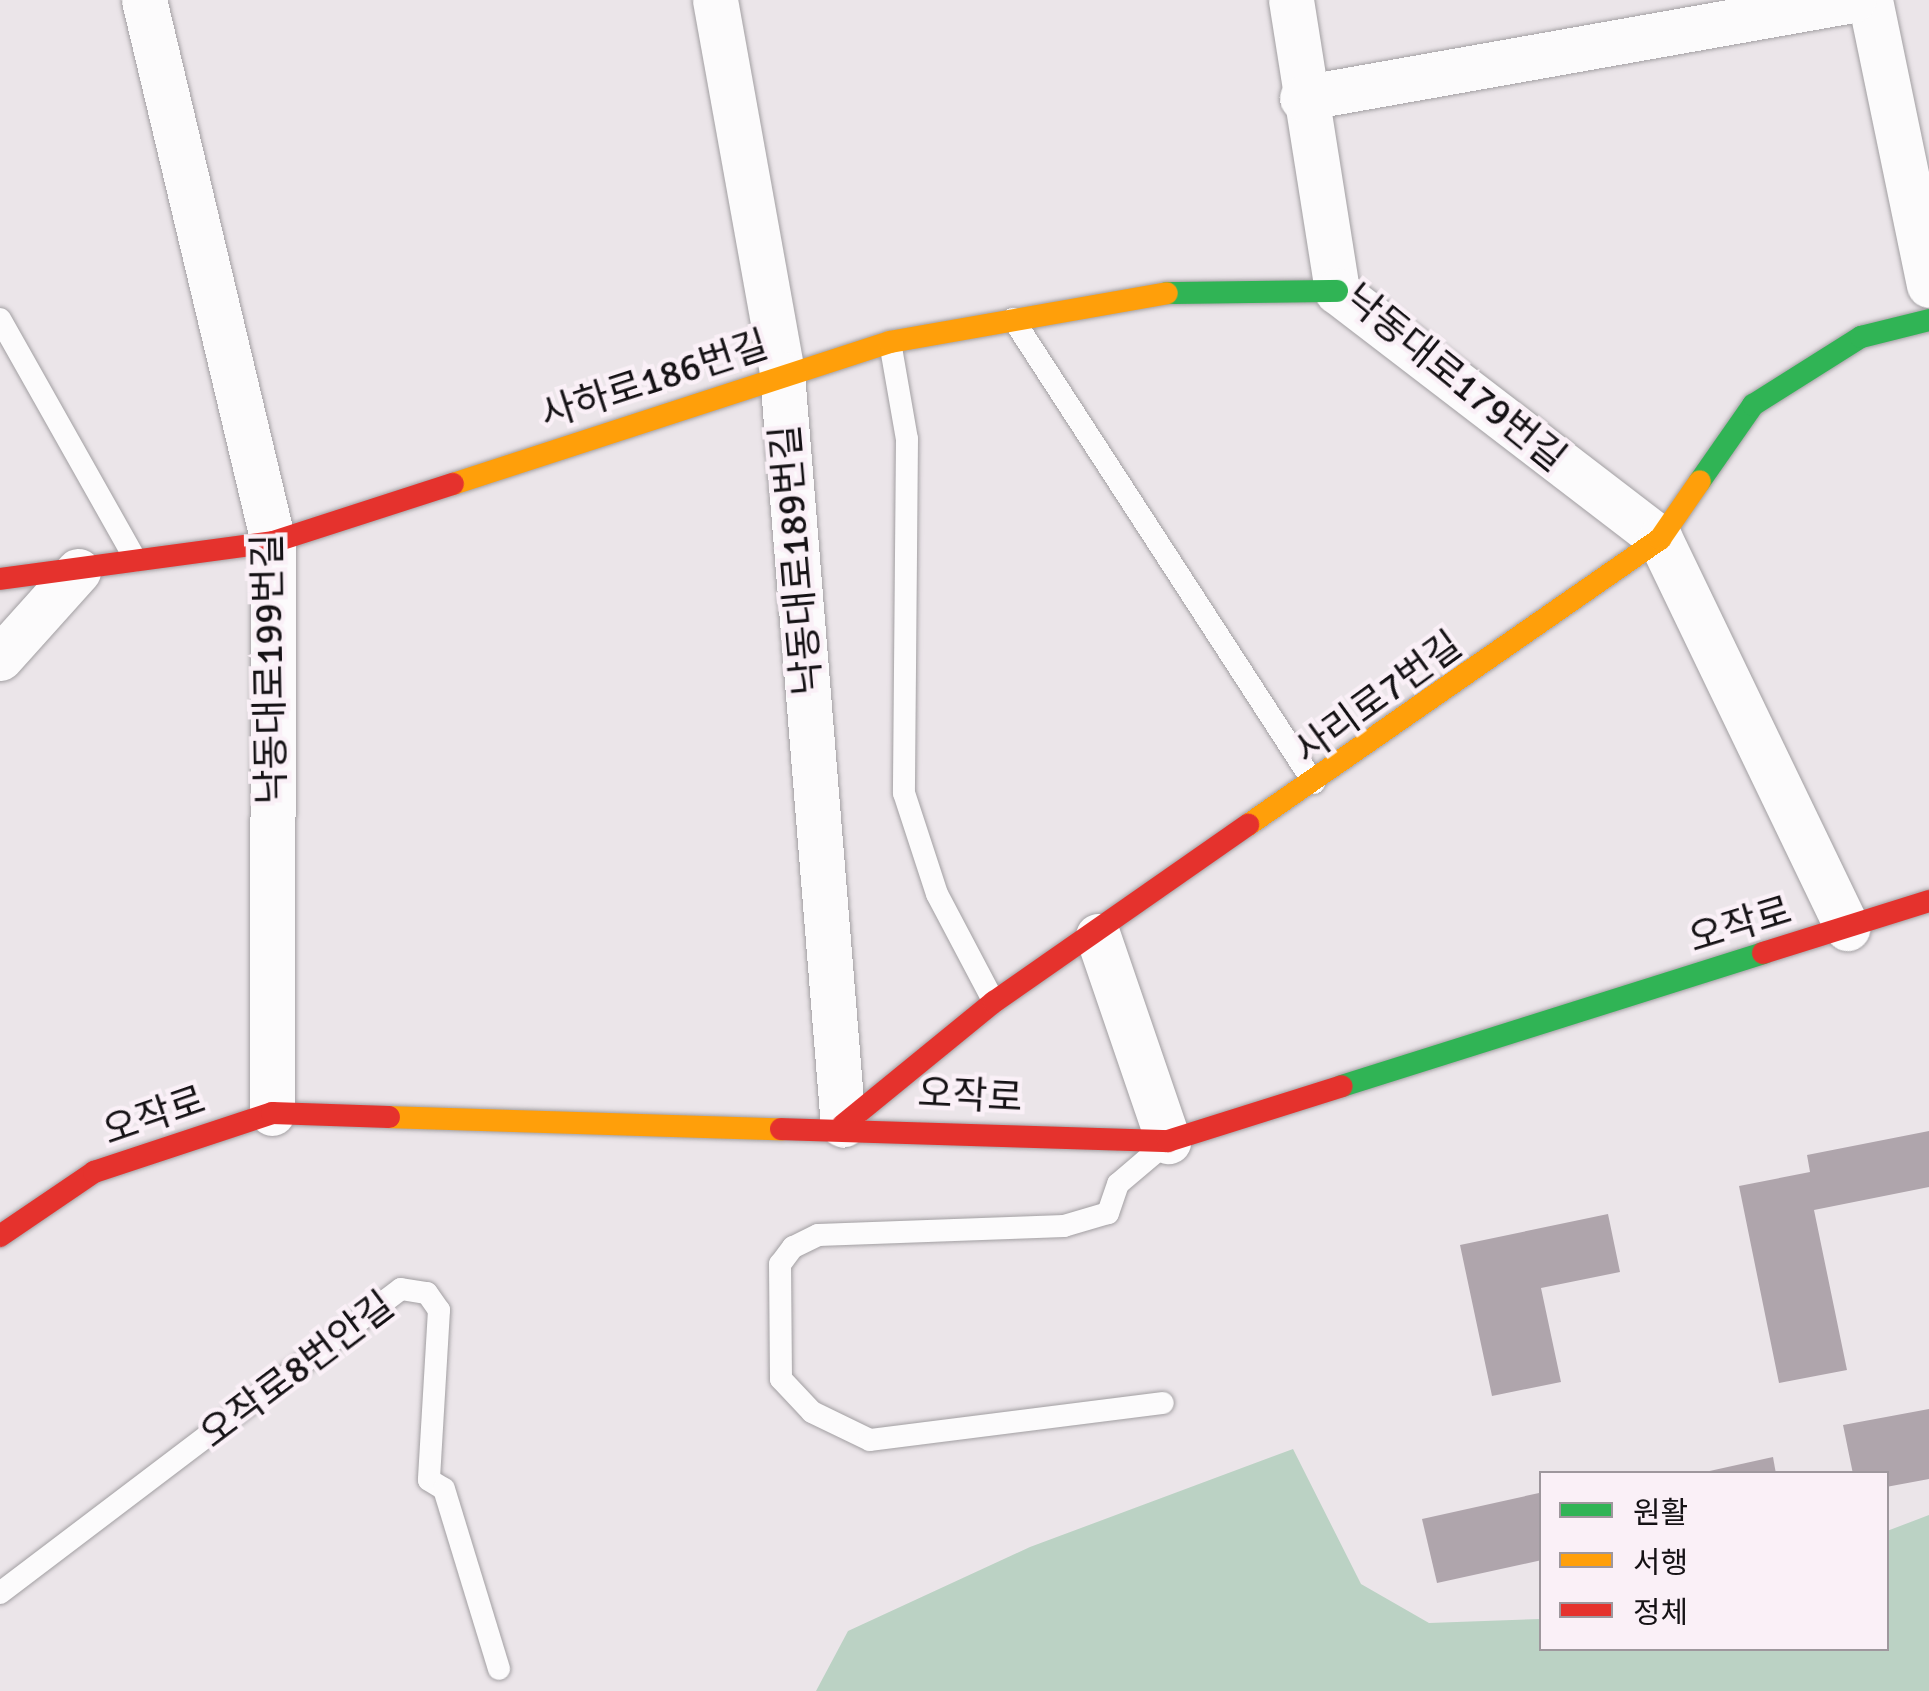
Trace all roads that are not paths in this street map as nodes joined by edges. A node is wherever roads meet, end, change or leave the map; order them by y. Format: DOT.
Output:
graph roads {
  1 [pos="144,0"];
  2 [pos="715,0"];
  3 [pos="1290,0"];
  4 [pos="1852,0"];
  5 [pos="1870,0"];
  6 [pos="1302,98"];
  7 [pos="1929,285"];
  8 [pos="1337,291"];
  9 [pos="1012,317"];
  10 [pos="0,319"];
  11 [pos="1929,320"];
  12 [pos="890,342"];
  13 [pos="782,374"];
  14 [pos="1660,539"];
  15 [pos="273,542"];
  16 [pos="138,564"];
  17 [pos="78,571"];
  18 [pos="2,577"];
  19 [pos="0,658"];
  20 [pos="1316,786"];
  21 [pos="1929,901"];
  22 [pos="1847,928"];
  23 [pos="1098,936"];
  24 [pos="994,1002"];
  25 [pos="272,1113"];
  26 [pos="843,1125"];
  27 [pos="1168,1142"];
  28 [pos="0,1236"];
  29 [pos="1163,1402"];
  30 [pos="0,1594"];
  31 [pos="499,1669"];
  1 -- 15 [label="street, 낙동대로199번길"];
  2 -- 13 [label="street, 낙동대로189번길"];
  3 -- 6 [label="street, 낙동대로179번길"];
  4 -- 6 [label="street"];
  5 -- 7 [label="street"];
  6 -- 8 [label="street, 낙동대로179번길"];
  8 -- 9 [label="street, 사하로186번길"];
  8 -- 14 [label="street, 낙동대로179번길"];
  9 -- 12 [label="street, 사하로186번길"];
  9 -- 20 [label="lane"];
  10 -- 16 [label="lane"];
  11 -- 14 [label="street, 사리로7번길"];
  12 -- 13 [label="street, 사하로186번길"];
  12 -- 24 [label="lane"];
  13 -- 15 [label="street, 사하로186번길"];
  13 -- 26 [label="street, 낙동대로189번길"];
  14 -- 20 [label="street, 사리로7번길"];
  14 -- 22 [label="street"];
  15 -- 16 [label="street, 사하로186번길"];
  15 -- 25 [label="street, 낙동대로199번길"];
  16 -- 17 [label="street, 사하로186번길"];
  17 -- 18 [label="street, 사하로186번길"];
  17 -- 19 [label="street"];
  20 -- 23 [label="street, 사리로7번길"];
  21 -- 22 [label="street, 오작로"];
  22 -- 27 [label="street, 오작로"];
  23 -- 24 [label="street, 사리로7번길"];
  23 -- 27 [label="street"];
  24 -- 26 [label="street, 사리로7번길"];
  25 -- 26 [label="street, 오작로"];
  25 -- 28 [label="street, 오작로"];
  26 -- 27 [label="street, 오작로"];
  27 -- 29 [label="lane"];
  30 -- 31 [label="lane, 오작로8번안길"];
}
